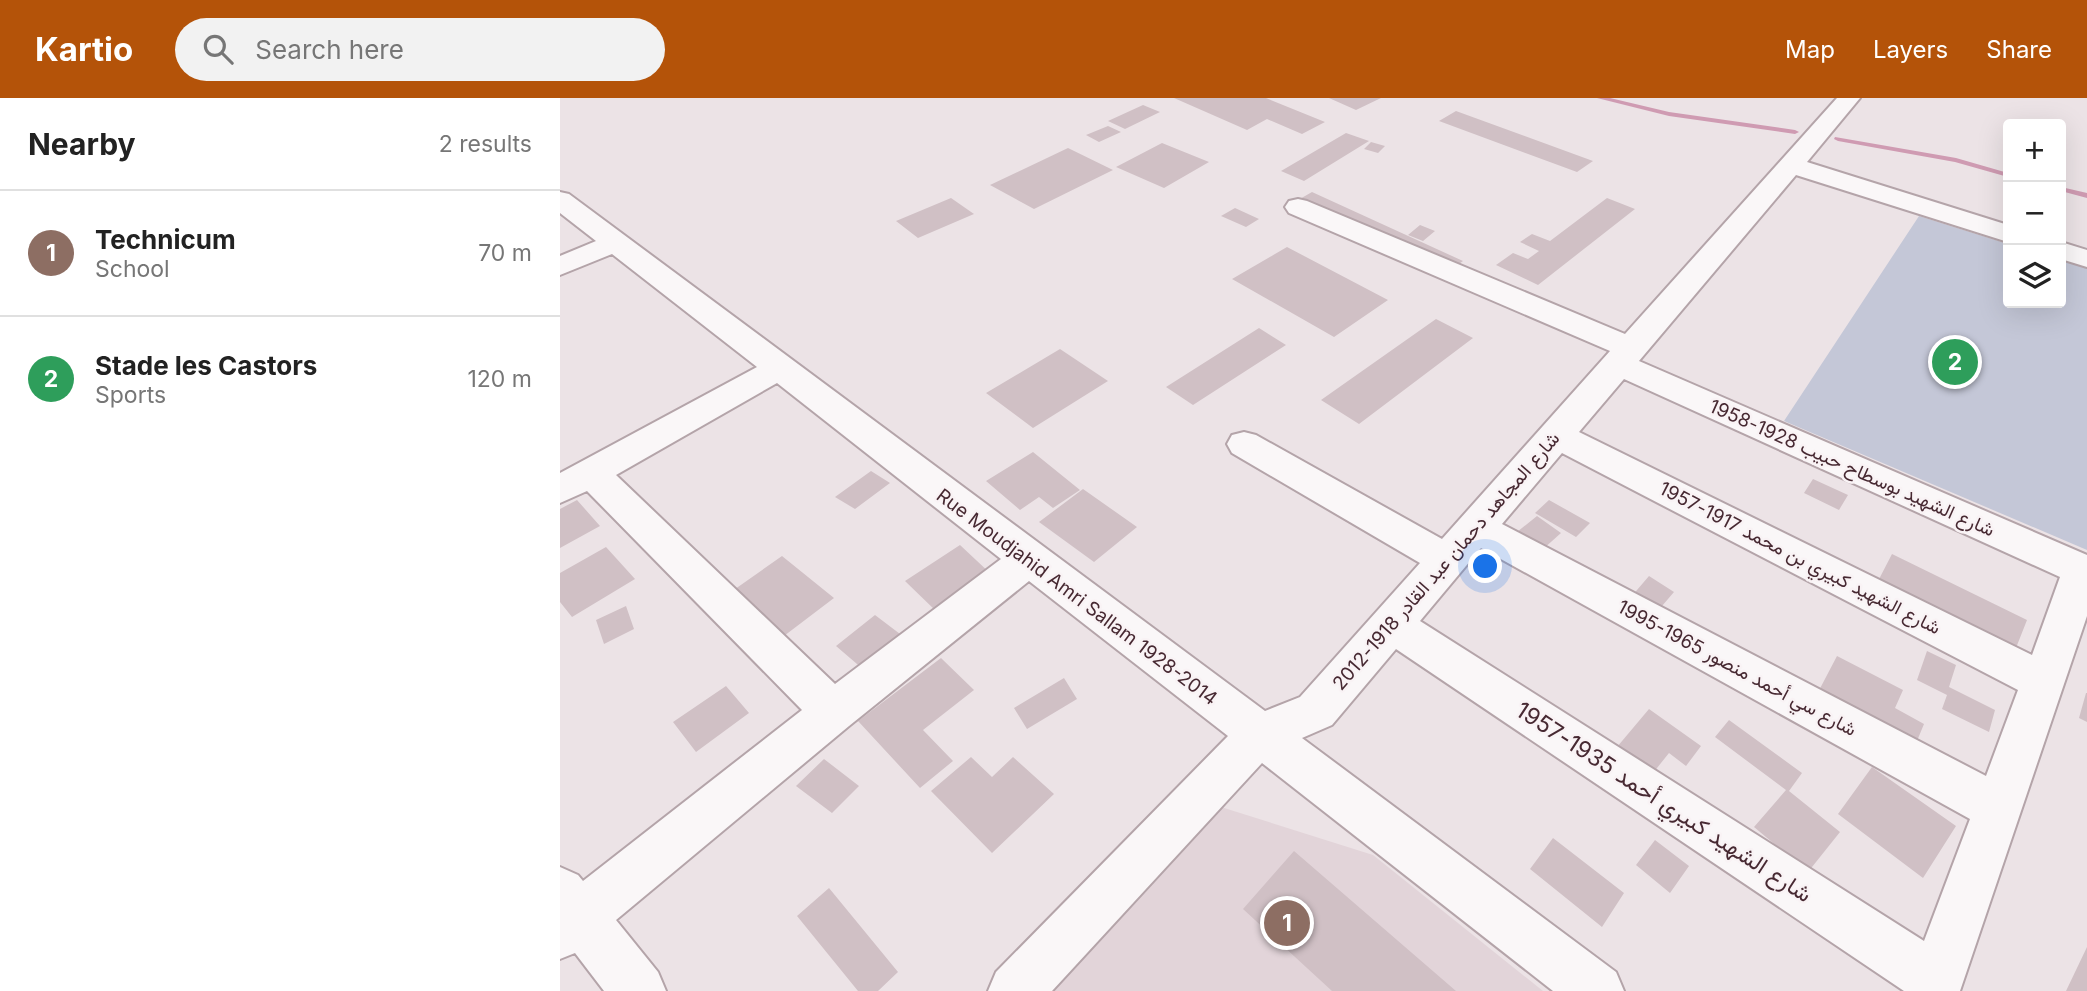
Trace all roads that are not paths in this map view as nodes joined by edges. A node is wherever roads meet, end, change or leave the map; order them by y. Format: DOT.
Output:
graph roads {
  1 [pos="1849,98"];
  2 [pos="1791,165"];
  3 [pos="560,200"];
  4 [pos="1298,207"];
  5 [pos="2003,232"];
  6 [pos="616,242"];
  7 [pos="2066,252"];
  8 [pos="2087,259"];
  9 [pos="560,266"];
  10 [pos="1624,356"];
  11 [pos="779,368"];
  12 [pos="1556,435"];
  13 [pos="1244,444"];
  14 [pos="575,481"];
  15 [pos="1475,527"];
  16 [pos="1029,559"];
  17 [pos="1447,559"];
  18 [pos="2085,571"];
  19 [pos="1391,624"];
  20 [pos="2043,682"];
  21 [pos="832,712"];
  22 [pos="1259,736"];
  23 [pos="1998,808"];
  24 [pos="567,914"];
  25 [pos="1935,986"];
  26 [pos="639,991"];
  27 [pos="1015,991"];
  28 [pos="1597,991"];
  1 -- 2 [label="street, شارع المجاهد دحمان عبد القادر 1918-2012"];
  2 -- 5 [label="street"];
  2 -- 10 [label="street, شارع المجاهد دحمان عبد القادر 1918-2012"];
  3 -- 6 [label="street, Rue Moudjahid Amri Sallam 1928-2014"];
  4 -- 10 [label="street, شارع الشهيد بوسطاح حبيب 1928-1958"];
  6 -- 9 [label="street"];
  6 -- 11 [label="street, Rue Moudjahid Amri Sallam 1928-2014"];
  7 -- 8 [label="street"];
  10 -- 12 [label="street, شارع المجاهد دحمان عبد القادر 1918-2012"];
  10 -- 18 [label="street, شارع الشهيد بوسطاح حبيب 1928-1958"];
  11 -- 14 [label="street"];
  11 -- 16 [label="street, Rue Moudjahid Amri Sallam 1928-2014"];
  12 -- 15 [label="street, شارع المجاهد دحمان عبد القادر 1918-2012"];
  12 -- 20 [label="street, شارع الشهيد كبيري بن محمد 1917-1957"];
  13 -- 17 [label="street"];
  14 -- 21 [label="street"];
  15 -- 17 [label="street, شارع المجاهد دحمان عبد القادر 1918-2012"];
  15 -- 23 [label="street, شارع سي أحمد منصور 1965-1995"];
  16 -- 21 [label="street"];
  16 -- 22 [label="street, Rue Moudjahid Amri Sallam 1928-2014"];
  17 -- 19 [label="street, شارع المجاهد دحمان عبد القادر 1918-2012"];
  18 -- 20 [label="street"];
  19 -- 22 [label="street, شارع المجاهد دحمان عبد القادر 1918-2012"];
  19 -- 25 [label="street, شارع الشهيد كبيري أحمد 1935-1957"];
  20 -- 23 [label="street"];
  21 -- 24 [label="street"];
  22 -- 27 [label="street, شارع المجاهد دحمان عبد القادر 1918-2012"];
  22 -- 28 [label="street, Rue Moudjahid Amri Sallam 1928-2014"];
  23 -- 25 [label="street"];
  24 -- 26 [label="street"];
}
